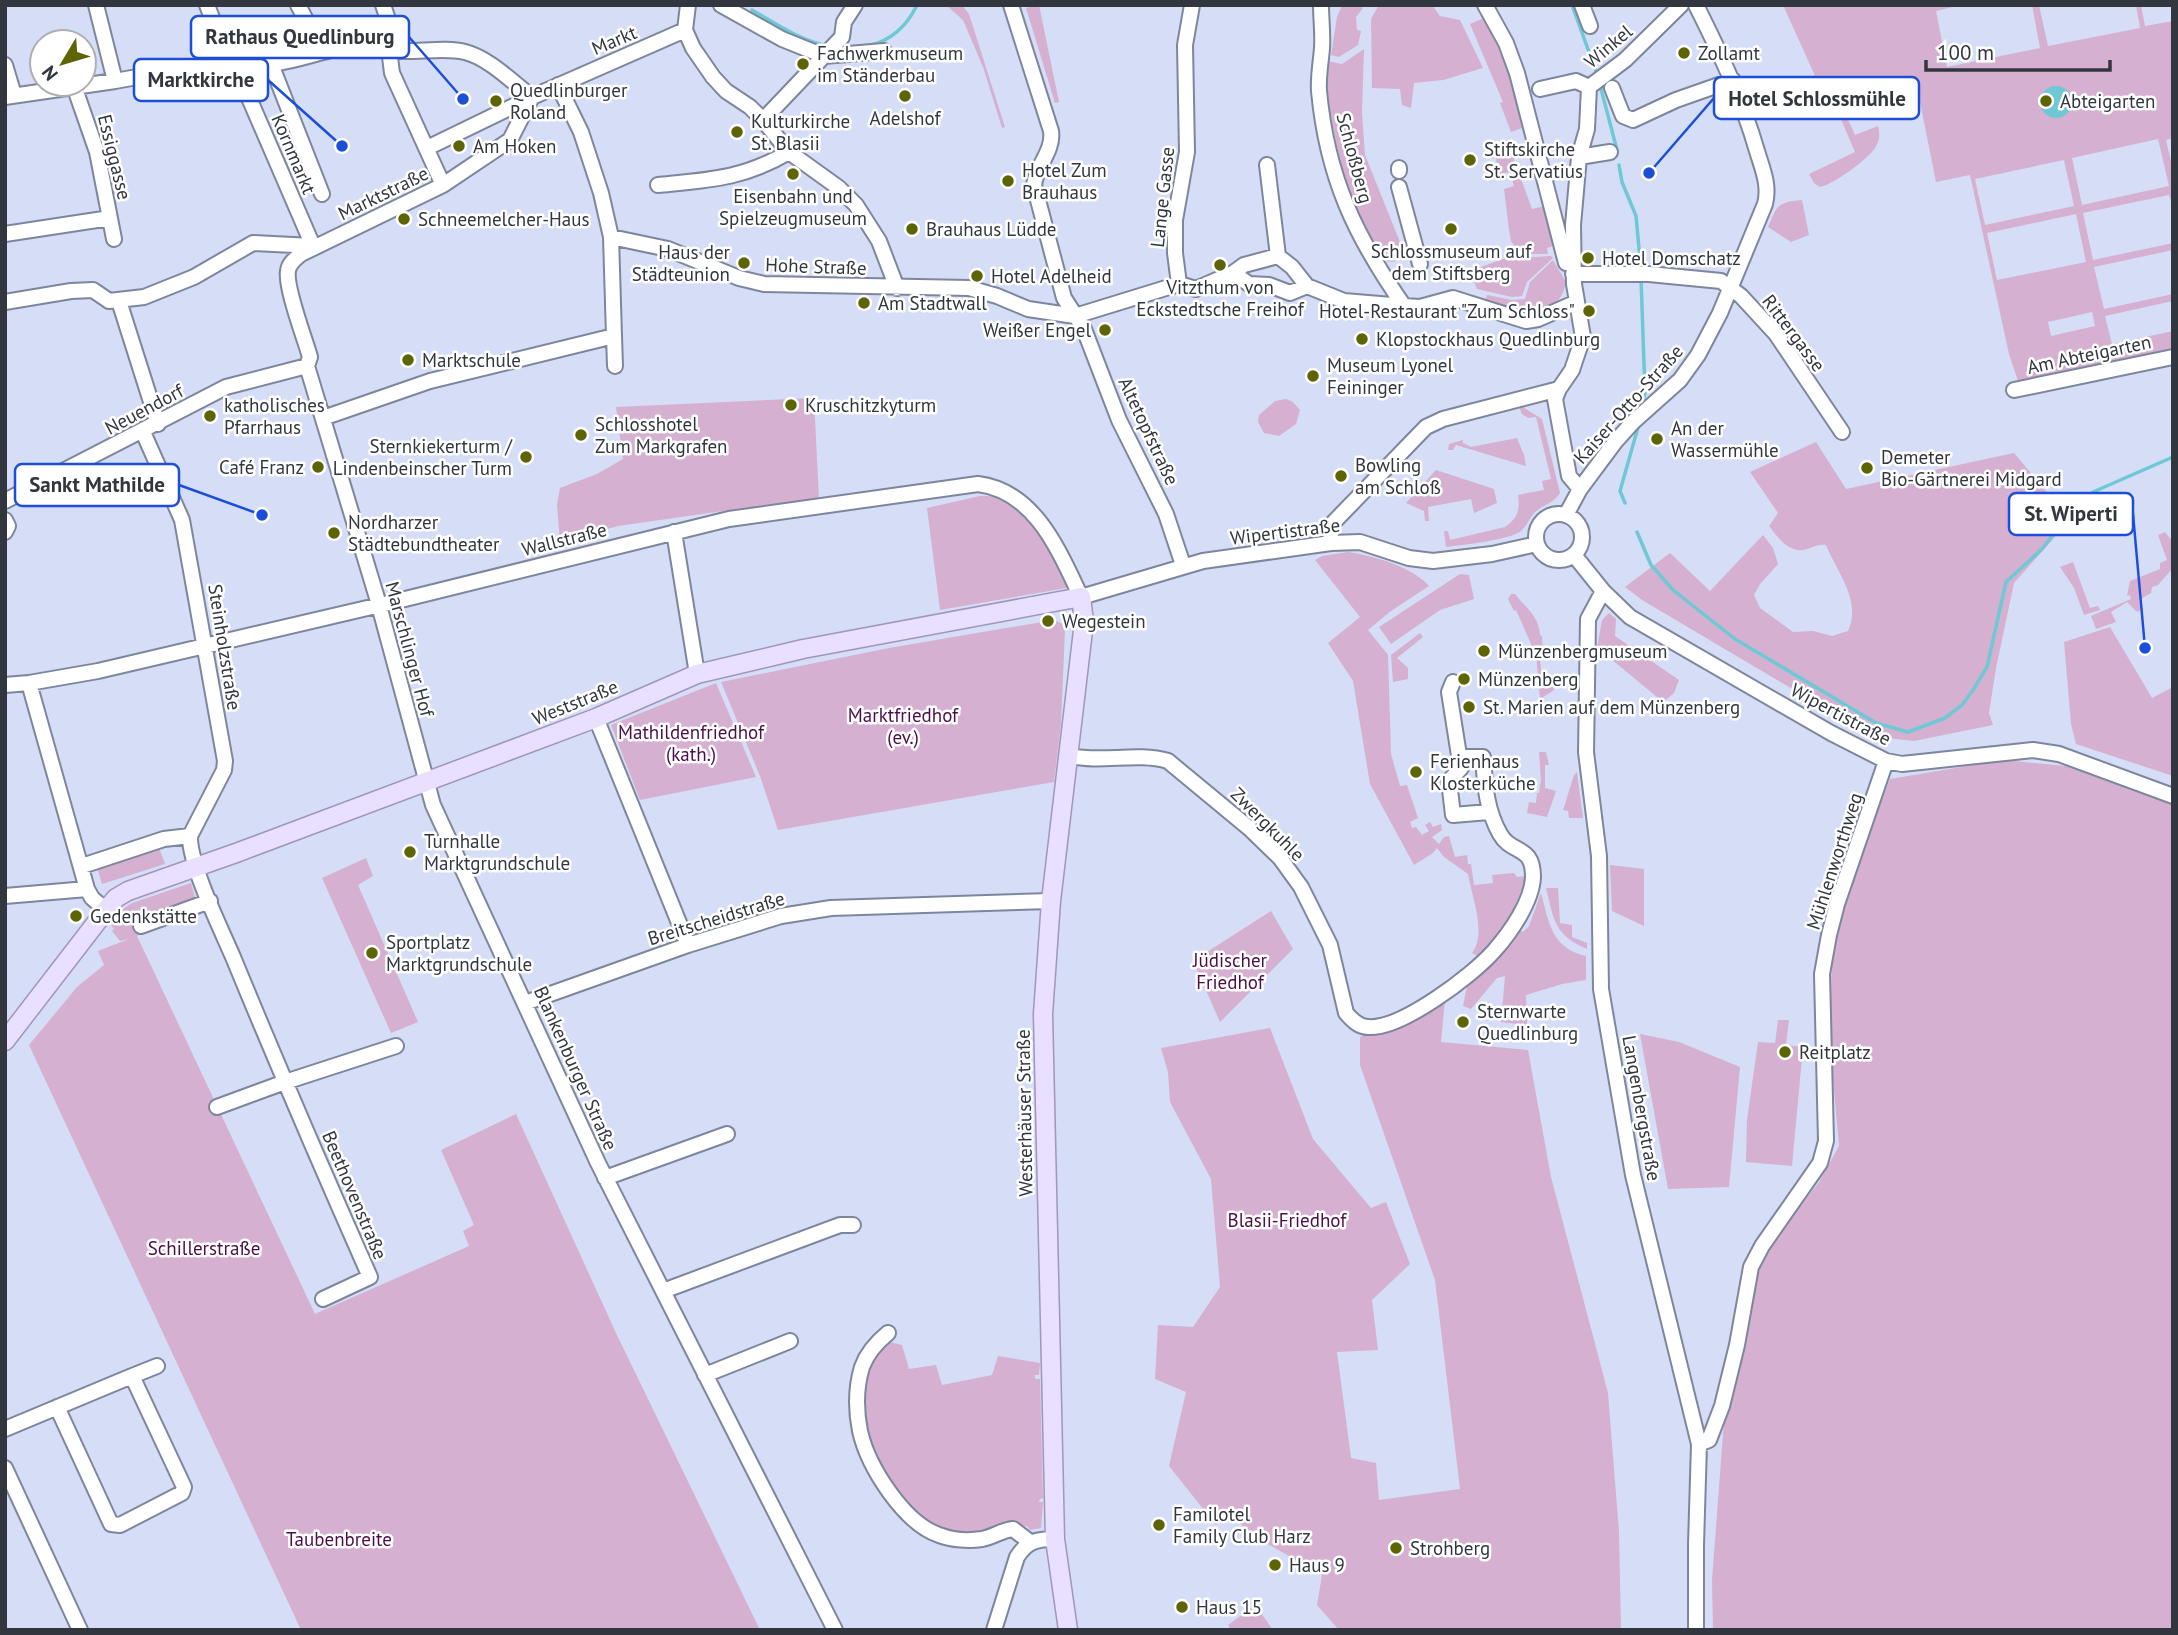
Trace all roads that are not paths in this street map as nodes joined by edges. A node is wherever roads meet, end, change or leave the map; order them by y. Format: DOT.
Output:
graph roads {
  1 [pos="96,5"];
  2 [pos="207,5"];
  3 [pos="298,5"];
  4 [pos="383,5"];
  5 [pos="688,5"];
  6 [pos="721,5"];
  7 [pos="855,5"];
  8 [pos="1011,5"];
  9 [pos="1192,5"];
  10 [pos="1321,5"];
  11 [pos="1485,5"];
  12 [pos="1582,5"];
  13 [pos="1681,5"];
  14 [pos="1696,5"];
  15 [pos="1590,26"];
  16 [pos="685,30"];
  17 [pos="394,50"];
  18 [pos="829,51"];
  19 [pos="884,51"];
  20 [pos="316,54"];
  21 [pos="271,64"];
  22 [pos="5,65"];
  23 [pos="230,65"];
  24 [pos="1733,80"];
  25 [pos="115,81"];
  26 [pos="98,83"];
  27 [pos="1599,84"];
  28 [pos="558,85"];
  29 [pos="1540,89"];
  30 [pos="28,93"];
  31 [pos="10,96"];
  32 [pos="532,97"];
  33 [pos="78,98"];
  34 [pos="763,120"];
  35 [pos="427,148"];
  36 [pos="789,152"];
  37 [pos="1610,152"];
  38 [pos="1579,157"];
  39 [pos="1266,165"];
  40 [pos="443,185"];
  41 [pos="657,185"];
  42 [pos="1399,187"];
  43 [pos="322,194"];
  44 [pos="110,218"];
  45 [pos="5,234"];
  46 [pos="611,237"];
  47 [pos="114,239"];
  48 [pos="313,246"];
  49 [pos="1278,256"];
  50 [pos="1420,264"];
  51 [pos="1233,273"];
  52 [pos="1574,279"];
  53 [pos="1179,284"];
  54 [pos="289,285"];
  55 [pos="1307,286"];
  56 [pos="1730,286"];
  57 [pos="897,288"];
  58 [pos="119,301"];
  59 [pos="5,302"];
  60 [pos="1577,302"];
  61 [pos="1404,306"];
  62 [pos="1075,316"];
  63 [pos="614,337"];
  64 [pos="2173,357"];
  65 [pos="307,366"];
  66 [pos="615,366"];
  67 [pos="1559,389"];
  68 [pos="2014,390"];
  69 [pos="323,418"];
  70 [pos="158,424"];
  71 [pos="143,432"];
  72 [pos="1842,432"];
  73 [pos="1580,489"];
  74 [pos="5,501"];
  75 [pos="1566,515"];
  76 [pos="5,520"];
  77 [pos="674,531"];
  78 [pos="6,532"];
  79 [pos="1331,543"];
  80 [pos="1537,544"];
  81 [pos="1574,555"];
  82 [pos="1184,565"];
  83 [pos="1603,591"];
  84 [pos="1081,597"];
  85 [pos="379,606"];
  86 [pos="204,645"];
  87 [pos="697,674"];
  88 [pos="1453,682"];
  89 [pos="29,684"];
  90 [pos="5,685"];
  91 [pos="596,718"];
  92 [pos="1070,756"];
  93 [pos="1461,757"];
  94 [pos="1886,761"];
  95 [pos="425,782"];
  96 [pos="2173,796"];
  97 [pos="1489,812"];
  98 [pos="190,836"];
  99 [pos="82,866"];
  100 [pos="197,867"];
  101 [pos="87,888"];
  102 [pos="5,896"];
  103 [pos="210,901"];
  104 [pos="1051,901"];
  105 [pos="106,910"];
  106 [pos="141,926"];
  107 [pos="688,945"];
  108 [pos="526,1003"];
  109 [pos="5,1041"];
  110 [pos="396,1046"];
  111 [pos="285,1082"];
  112 [pos="217,1107"];
  113 [pos="727,1133"];
  114 [pos="606,1178"];
  115 [pos="853,1225"];
  116 [pos="663,1291"];
  117 [pos="323,1299"];
  118 [pos="888,1333"];
  119 [pos="790,1341"];
  120 [pos="157,1366"];
  121 [pos="705,1375"];
  122 [pos="132,1376"];
  123 [pos="57,1407"];
  124 [pos="5,1429"];
  125 [pos="1699,1444"];
  126 [pos="5,1468"];
  127 [pos="1055,1539"];
  128 [pos="1030,1542"];
  129 [pos="80,1630"];
  130 [pos="835,1630"];
  131 [pos="994,1630"];
  132 [pos="1068,1630"];
  133 [pos="1696,1630"];
  1 -- 25 [label="street"];
  2 -- 23 [label="street, Kornmarkt"];
  3 -- 20 [label="street"];
  4 -- 17 [label="street"];
  5 -- 16 [label="street"];
  6 -- 18 [label="street"];
  7 -- 18 [label="street"];
  8 -- 62 [label="street, Altetopfstraße"];
  9 -- 53 [label="street, Lange Gasse"];
  10 -- 61 [label="street, Schloßberg"];
  11 -- 52 [label="street"];
  12 -- 15 [label="street"];
  13 -- 27 [label="street, Winkel"];
  14 -- 24 [label="street, Kaiser-Otto-Straße"];
  16 -- 28 [label="street, Markt"];
  16 -- 34 [label="street"];
  17 -- 20 [label="street"];
  17 -- 32 [label="street"];
  17 -- 35 [label="street"];
  18 -- 19 [label="street"];
  18 -- 34 [label="street"];
  20 -- 21 [label="street"];
  21 -- 23 [label="street"];
  21 -- 43 [label="street"];
  22 -- 31 [label="street"];
  23 -- 25 [label="street"];
  23 -- 48 [label="street, Kornmarkt"];
  24 -- 27 [label="street"];
  24 -- 56 [label="street, Kaiser-Otto-Straße"];
  25 -- 26 [label="street"];
  27 -- 29 [label="street"];
  27 -- 38 [label="street"];
  28 -- 32 [label="street, Markt"];
  28 -- 46 [label="street"];
  30 -- 31 [label="street"];
  32 -- 35 [label="street, Markt"];
  32 -- 40 [label="street, Marktstraße"];
  33 -- 44 [label="street, Essiggasse"];
  34 -- 36 [label="street"];
  35 -- 40 [label="street"];
  36 -- 41 [label="street"];
  36 -- 57 [label="street"];
  37 -- 38 [label="street"];
  38 -- 52 [label="street"];
  39 -- 49 [label="street"];
  40 -- 48 [label="street, Marktstraße"];
  42 -- 50 [label="street, Schloßberg"];
  44 -- 45 [label="street"];
  44 -- 47 [label="street, Essiggasse"];
  46 -- 57 [label="street, Hohe Straße"];
  46 -- 63 [label="street"];
  48 -- 54 [label="street, Marktstraße"];
  48 -- 58 [label="street"];
  49 -- 51 [label="street"];
  49 -- 55 [label="street"];
  51 -- 53 [label="street"];
  51 -- 55 [label="street"];
  52 -- 56 [label="street"];
  52 -- 60 [label="street"];
  53 -- 62 [label="street"];
  54 -- 65 [label="street, Marschlinger Hof"];
  55 -- 61 [label="street"];
  56 -- 72 [label="street, Rittergasse"];
  56 -- 73 [label="street, Kaiser-Otto-Straße"];
  57 -- 62 [label="street, Hohe Straße"];
  58 -- 59 [label="street"];
  58 -- 70 [label="street"];
  60 -- 61 [label="street"];
  60 -- 67 [label="street"];
  62 -- 82 [label="street, Altetopfstraße"];
  63 -- 66 [label="street"];
  63 -- 69 [label="street"];
  64 -- 68 [label="street, Am Abteigarten"];
  65 -- 69 [label="street, Marschlinger Hof"];
  65 -- 70 [label="street, Neuendorf"];
  67 -- 73 [label="street"];
  67 -- 79 [label="street"];
  69 -- 85 [label="street, Marschlinger Hof"];
  70 -- 71 [label="street, Neuendorf"];
  71 -- 74 [label="street, Neuendorf"];
  71 -- 86 [label="street, Steinholzstraße"];
  73 -- 75 [label="street, Kaiser-Otto-Straße"];
  75 -- 80 [label="street"];
  75 -- 81 [label="street"];
  76 -- 78 [label="street"];
  77 -- 84 [label="street, Wallstraße"];
  77 -- 85 [label="street, Wallstraße"];
  77 -- 87 [label="street"];
  79 -- 80 [label="street, Wipertistraße"];
  79 -- 82 [label="street, Wipertistraße"];
  80 -- 81 [label="street"];
  81 -- 83 [label="street, Wipertistraße"];
  82 -- 84 [label="street, Wipertistraße"];
  83 -- 94 [label="street, Wipertistraße"];
  83 -- 125 [label="street, Langenbergstraße"];
  84 -- 87 [label="main road, Weststraße"];
  84 -- 92 [label="main road, Westerhäuser Straße"];
  85 -- 86 [label="street, Wallstraße"];
  85 -- 95 [label="street, Marschlinger Hof"];
  86 -- 89 [label="street, Wallstraße"];
  86 -- 98 [label="street, Steinholzstraße"];
  87 -- 91 [label="main road, Weststraße"];
  88 -- 93 [label="street"];
  89 -- 90 [label="street, Wallstraße"];
  89 -- 99 [label="street"];
  91 -- 95 [label="main road, Weststraße"];
  91 -- 107 [label="street"];
  92 -- 97 [label="street, Zwergkuhle"];
  92 -- 104 [label="main road, Westerhäuser Straße"];
  93 -- 97 [label="street"];
  93 -- 97 [label="street"];
  94 -- 96 [label="street, Wipertistraße"];
  94 -- 125 [label="street, Mühlenworthweg"];
  95 -- 100 [label="main road, Weststraße"];
  95 -- 108 [label="street, Blankenburger Straße"];
  98 -- 99 [label="street"];
  98 -- 100 [label="street"];
  99 -- 101 [label="street"];
  100 -- 103 [label="street, Beethovenstraße"];
  100 -- 105 [label="main road, Weststraße"];
  101 -- 102 [label="street"];
  101 -- 105 [label="street"];
  103 -- 106 [label="street"];
  103 -- 111 [label="street, Beethovenstraße"];
  104 -- 107 [label="street, Breitscheidstraße"];
  104 -- 127 [label="main road, Westerhäuser Straße"];
  105 -- 109 [label="main road"];
  107 -- 108 [label="street, Breitscheidstraße"];
  108 -- 114 [label="street, Blankenburger Straße"];
  110 -- 111 [label="street"];
  111 -- 112 [label="street"];
  111 -- 117 [label="street, Beethovenstraße"];
  113 -- 114 [label="street, Blankenburger Straße"];
  114 -- 116 [label="street, Blankenburger Straße"];
  115 -- 116 [label="street"];
  116 -- 121 [label="street, Blankenburger Straße"];
  118 -- 128 [label="street"];
  119 -- 121 [label="street"];
  120 -- 122 [label="street"];
  121 -- 130 [label="street, Blankenburger Straße"];
  122 -- 123 [label="street"];
  122 -- 123 [label="street"];
  123 -- 124 [label="street"];
  125 -- 133 [label="street, Langenbergstraße"];
  126 -- 129 [label="street"];
  127 -- 128 [label="street"];
  127 -- 132 [label="main road, Westerhäuser Straße"];
  128 -- 131 [label="street"];
}
